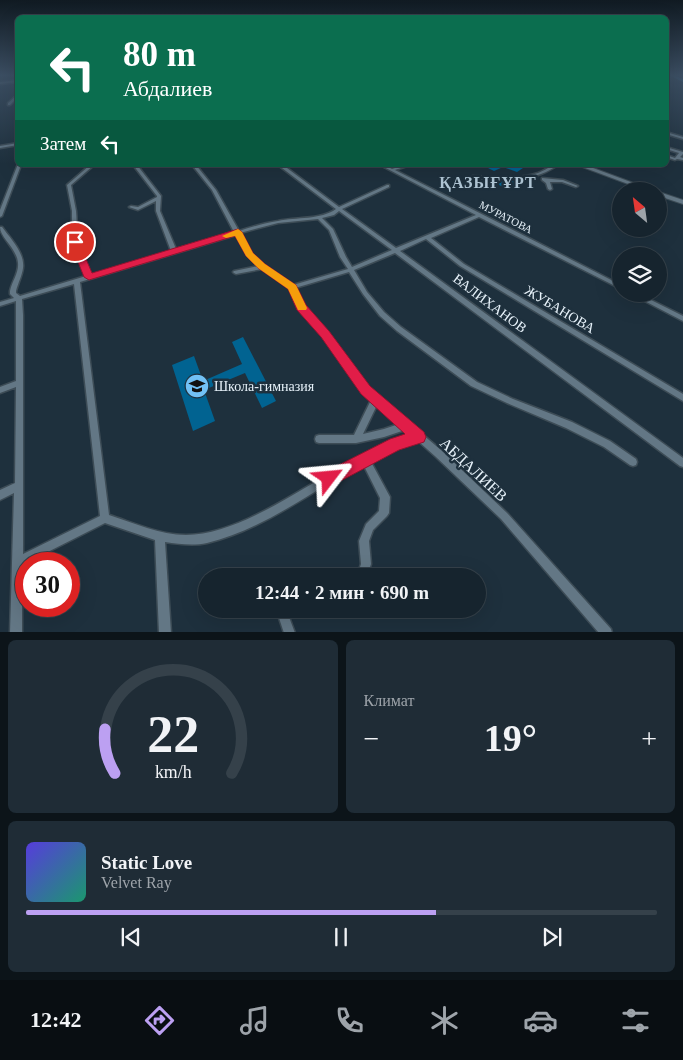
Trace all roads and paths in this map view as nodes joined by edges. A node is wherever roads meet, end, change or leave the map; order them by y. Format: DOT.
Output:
graph roads {
  1 [pos="669,134"];
  2 [pos="683,138"];
  3 [pos="15,144"];
  4 [pos="0,147"];
  5 [pos="669,149"];
  6 [pos="669,157"];
  7 [pos="683,159"];
  8 [pos="675,160"];
  9 [pos="18,167"];
  10 [pos="90,167"];
  11 [pos="136,167"];
  12 [pos="196,167"];
  13 [pos="283,167"];
  14 [pos="386,167"];
  15 [pos="402,167"];
  16 [pos="552,167"];
  17 [pos="586,167"];
  18 [pos="392,170"];
  19 [pos="536,174"];
  20 [pos="473,177"];
  21 [pos="65,178"];
  22 [pos="545,180"];
  23 [pos="627,182"];
  24 [pos="69,185"];
  25 [pos="388,186"];
  26 [pos="576,186"];
  27 [pos="550,189"];
  28 [pos="668,197"];
  29 [pos="159,198"];
  30 [pos="683,202"];
  31 [pos="131,207"];
  32 [pos="340,208"];
  33 [pos="478,214"];
  34 [pos="0,216"];
  35 [pos="318,217"];
  36 [pos="0,228"];
  37 [pos="238,232"];
  38 [pos="428,238"];
  39 [pos="397,250"];
  40 [pos="174,252"];
  41 [pos="263,267"];
  42 [pos="350,270"];
  43 [pos="236,272"];
  44 [pos="89,277"];
  45 [pos="77,281"];
  46 [pos="612,282"];
  47 [pos="292,287"];
  48 [pos="19,298"];
  49 [pos="650,302"];
  50 [pos="0,304"];
  51 [pos="683,318"];
  52 [pos="19,383"];
  53 [pos="0,390"];
  54 [pos="683,398"];
  55 [pos="376,399"];
  56 [pos="406,426"];
  57 [pos="418,437"];
  58 [pos="319,438"];
  59 [pos="356,438"];
  60 [pos="365,459"];
  61 [pos="633,462"];
  62 [pos="683,463"];
  63 [pos="19,486"];
  64 [pos="0,495"];
  65 [pos="105,518"];
  66 [pos="160,537"];
  67 [pos="18,552"];
  68 [pos="38,552"];
  69 [pos="365,568"];
  70 [pos="16,617"];
  71 [pos="285,618"];
  72 [pos="16,632"];
  73 [pos="166,632"];
  74 [pos="290,632"];
  75 [pos="607,632"];
  1 -- 2 [label="street"];
  3 -- 4 [label="street"];
  5 -- 8 [label="street"];
  6 -- 8 [label="street"];
  7 -- 8 [label="street"];
  9 -- 34 [label="street"];
  10 -- 24 [label="street"];
  11 -- 29 [label="street"];
  12 -- 37 [label="street, АБДАЛИЕВ"];
  13 -- 32 [label="street, ВАЛИХАНОВ"];
  14 -- 18 [label="street, МУРАТОВА"];
  15 -- 18 [label="street"];
  16 -- 19 [label="street"];
  17 -- 23 [label="main road"];
  18 -- 33 [label="street, МУРАТОВА"];
  19 -- 20 [label="street"];
  19 -- 22 [label="street"];
  21 -- 24 [label="street"];
  22 -- 26 [label="street"];
  22 -- 27 [label="street"];
  24 -- 44 [label="street"];
  25 -- 32 [label="street"];
  28 -- 30 [label="main road"];
  29 -- 31 [label="street"];
  29 -- 40 [label="street"];
  32 -- 35 [label="street"];
  32 -- 39 [label="street, ВАЛИХАНОВ"];
  33 -- 38 [label="street"];
  33 -- 46 [label="street, МУРАТОВА"];
  35 -- 37 [label="street"];
  35 -- 42 [label="street"];
  36 -- 48 [label="street"];
  37 -- 40 [label="street"];
  37 -- 41 [label="street, АБДАЛИЕВ"];
  38 -- 39 [label="street"];
  38 -- 54 [label="street, ЖУБАНОВА"];
  39 -- 42 [label="street"];
  39 -- 62 [label="street, ВАЛИХАНОВ"];
  40 -- 44 [label="street"];
  41 -- 43 [label="street"];
  41 -- 47 [label="street, АБДАЛИЕВ"];
  42 -- 47 [label="street"];
  42 -- 61 [label="street"];
  44 -- 45 [label="street"];
  45 -- 48 [label="street"];
  45 -- 65 [label="street"];
  47 -- 55 [label="street, АБДАЛИЕВ"];
  48 -- 50 [label="street"];
  48 -- 52 [label="street"];
  49 -- 51 [label="street"];
  52 -- 53 [label="street"];
  52 -- 63 [label="street"];
  55 -- 56 [label="street, АБДАЛИЕВ"];
  55 -- 59 [label="street"];
  56 -- 57 [label="street, АБДАЛИЕВ"];
  56 -- 59 [label="street"];
  57 -- 60 [label="street"];
  57 -- 75 [label="street, АБДАЛИЕВ"];
  58 -- 59 [label="street"];
  60 -- 66 [label="street"];
  60 -- 69 [label="street"];
  63 -- 64 [label="street"];
  63 -- 67 [label="street"];
  65 -- 66 [label="street"];
  65 -- 68 [label="street"];
  66 -- 73 [label="street"];
  70 -- 72 [label="street"];
  71 -- 74 [label="street"];
}
